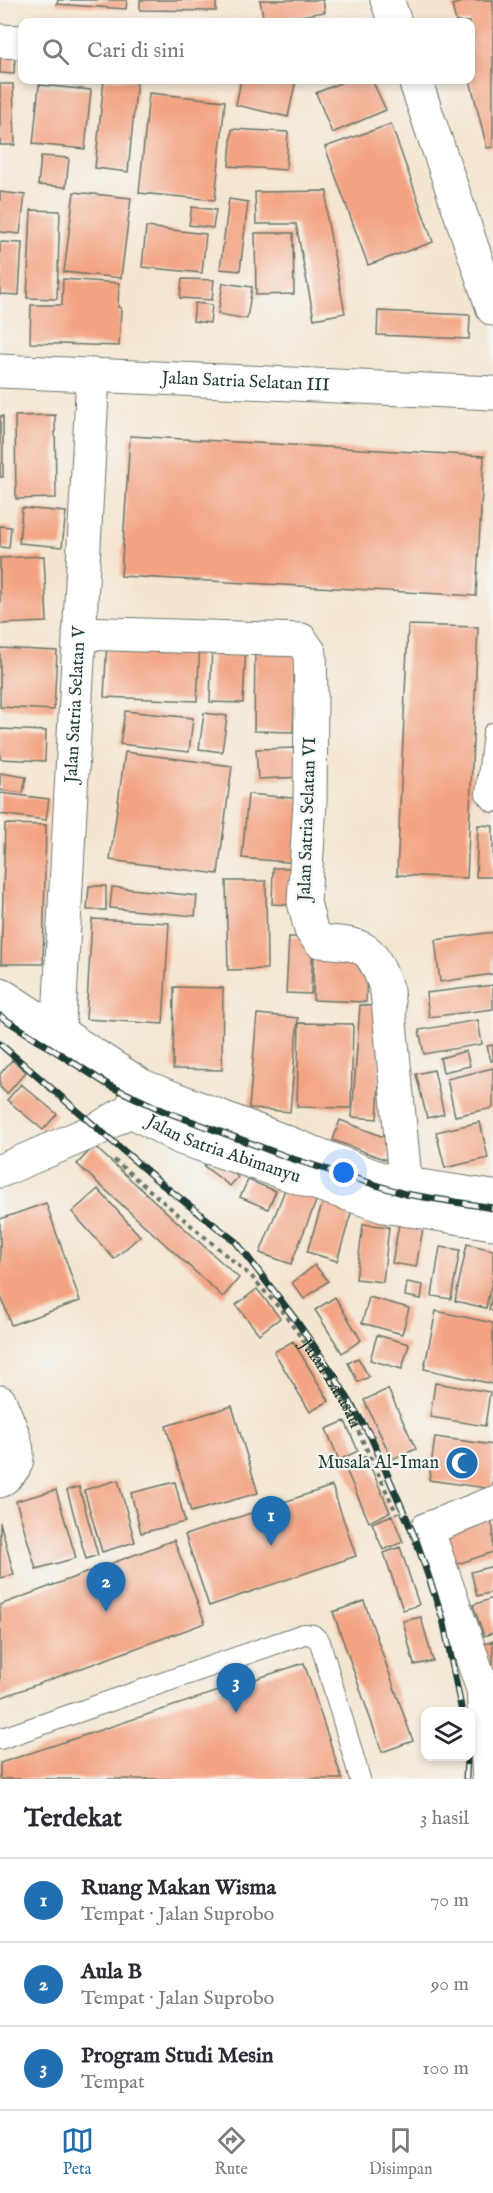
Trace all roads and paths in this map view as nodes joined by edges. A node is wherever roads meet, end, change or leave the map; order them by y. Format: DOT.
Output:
graph roads {
  1 [pos="387,0"];
  2 [pos="394,18"];
  3 [pos="0,41"];
  4 [pos="18,42"];
  5 [pos="416,84"];
  6 [pos="493,309"];
  7 [pos="0,371"];
  8 [pos="93,375"];
  9 [pos="493,393"];
  10 [pos="79,633"];
  11 [pos="493,733"];
  12 [pos="493,802"];
  13 [pos="0,994"];
  14 [pos="61,1032"];
  15 [pos="136,1098"];
  16 [pos="84,1134"];
  17 [pos="0,1171"];
  18 [pos="406,1197"];
  19 [pos="493,1197"];
  20 [pos="493,1223"];
  21 [pos="0,1402"];
  22 [pos="0,1481"];
  23 [pos="493,1503"];
  24 [pos="397,1515"];
  25 [pos="488,1687"];
  26 [pos="0,1739"];
  27 [pos="360,1779"];
  28 [pos="489,1779"];
  1 -- 2 [label="street"];
  3 -- 4 [label="street"];
  5 -- 6 [label="street"];
  7 -- 8 [label="street, Jalan Satria Selatan III"];
  8 -- 9 [label="street, Jalan Satria Selatan III"];
  8 -- 10 [label="street, Jalan Satria Selatan V"];
  10 -- 14 [label="street, Jalan Satria Selatan V"];
  10 -- 18 [label="street, Jalan Satria Selatan VI"];
  11 -- 12 [label="lane"];
  13 -- 14 [label="street, Jalan Satria Abimanyu"];
  14 -- 15 [label="street, Jalan Satria Abimanyu"];
  15 -- 16 [label="street"];
  15 -- 18 [label="street, Jalan Satria Abimanyu"];
  16 -- 17 [label="street"];
  16 -- 24 [label="path, Jalan Larasati"];
  18 -- 19 [label="street"];
  18 -- 20 [label="street, Jalan Satria Abimanyu"];
  21 -- 22 [label="street"];
  23 -- 25 [label="street"];
  25 -- 28 [label="street"];
  26 -- 27 [label="lane"];
}
